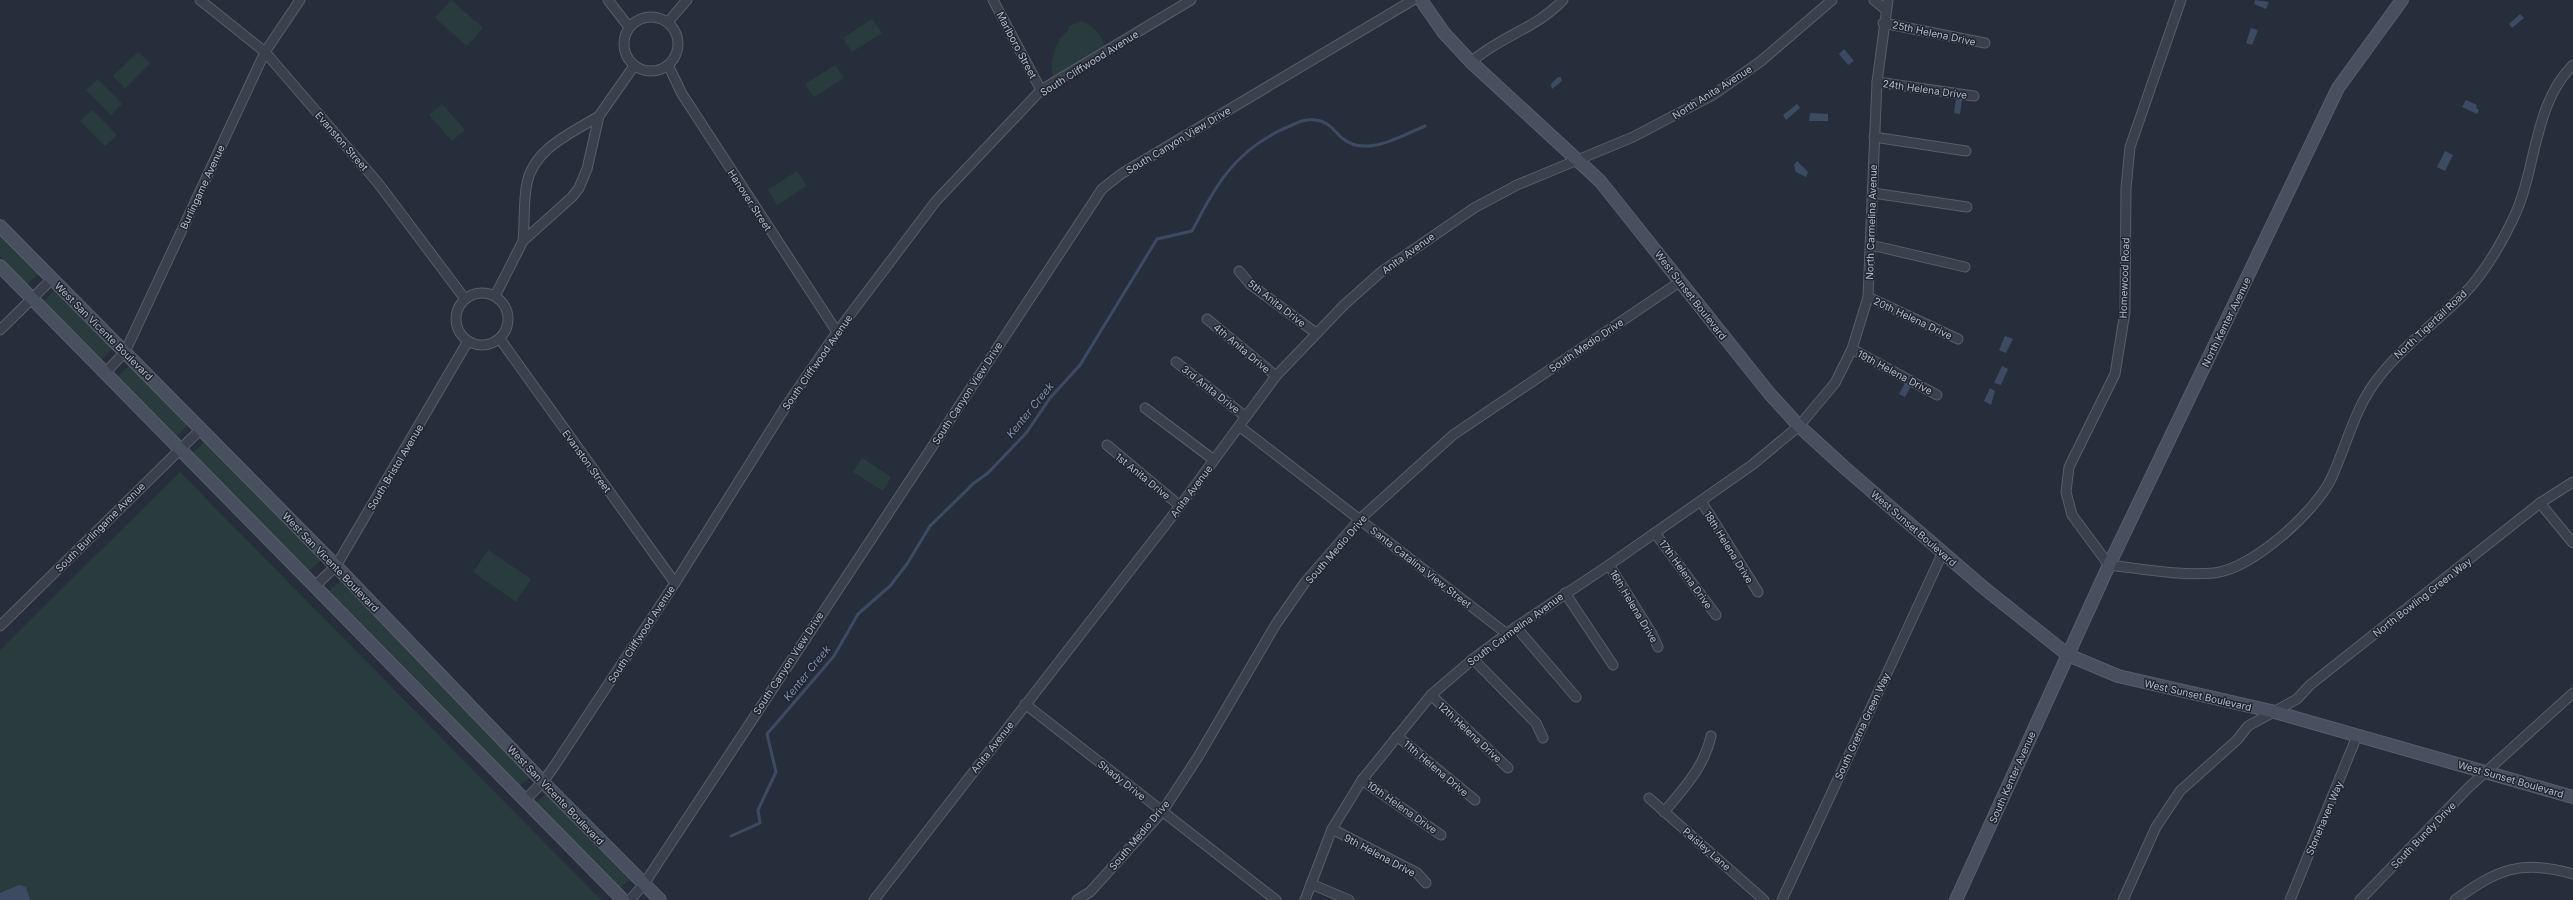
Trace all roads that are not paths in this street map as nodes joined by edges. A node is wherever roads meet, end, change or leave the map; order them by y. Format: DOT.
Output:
graph roads {
  1 [pos="200,0"];
  2 [pos="300,0"];
  3 [pos="608,0"];
  4 [pos="687,0"];
  5 [pos="993,0"];
  6 [pos="1191,0"];
  7 [pos="1413,0"];
  8 [pos="1421,0"];
  9 [pos="1563,0"];
  10 [pos="1832,0"];
  11 [pos="1874,0"];
  12 [pos="1888,0"];
  13 [pos="2181,0"];
  14 [pos="2402,0"];
  15 [pos="1886,10"];
  16 [pos="668,22"];
  17 [pos="1883,22"];
  18 [pos="629,27"];
  19 [pos="1985,43"];
  20 [pos="265,52"];
  21 [pos="1471,62"];
  22 [pos="2573,65"];
  23 [pos="634,66"];
  24 [pos="668,66"];
  25 [pos="1877,82"];
  26 [pos="1041,90"];
  27 [pos="1974,96"];
  28 [pos="599,116"];
  29 [pos="1874,137"];
  30 [pos="1966,151"];
  31 [pos="1577,161"];
  32 [pos="1873,193"];
  33 [pos="1967,207"];
  34 [pos="0,226"];
  35 [pos="523,241"];
  36 [pos="1871,245"];
  37 [pos="0,266"];
  38 [pos="1965,267"];
  39 [pos="1239,271"];
  40 [pos="52,279"];
  41 [pos="1681,281"];
  42 [pos="495,296"];
  43 [pos="1868,297"];
  44 [pos="32,299"];
  45 [pos="465,299"];
  46 [pos="1206,319"];
  47 [pos="0,330"];
  48 [pos="837,332"];
  49 [pos="1316,333"];
  50 [pos="500,339"];
  51 [pos="1958,339"];
  52 [pos="468,341"];
  53 [pos="1852,349"];
  54 [pos="125,352"];
  55 [pos="1176,362"];
  56 [pos="105,373"];
  57 [pos="1276,376"];
  58 [pos="1937,395"];
  59 [pos="1145,408"];
  60 [pos="1246,416"];
  61 [pos="1239,426"];
  62 [pos="1799,426"];
  63 [pos="201,429"];
  64 [pos="1107,445"];
  65 [pos="179,450"];
  66 [pos="1214,460"];
  67 [pos="2573,482"];
  68 [pos="1701,501"];
  69 [pos="2540,503"];
  70 [pos="1180,506"];
  71 [pos="1360,519"];
  72 [pos="1655,533"];
  73 [pos="2573,543"];
  74 [pos="1943,552"];
  75 [pos="1609,565"];
  76 [pos="2109,565"];
  77 [pos="336,566"];
  78 [pos="675,583"];
  79 [pos="314,587"];
  80 [pos="1758,592"];
  81 [pos="1564,593"];
  82 [pos="1716,615"];
  83 [pos="0,626"];
  84 [pos="1516,627"];
  85 [pos="1507,634"];
  86 [pos="1658,647"];
  87 [pos="2068,655"];
  88 [pos="1473,659"];
  89 [pos="1613,665"];
  90 [pos="2573,693"];
  91 [pos="1431,696"];
  92 [pos="1576,697"];
  93 [pos="1025,704"];
  94 [pos="2271,711"];
  95 [pos="1397,736"];
  96 [pos="1711,736"];
  97 [pos="2357,736"];
  98 [pos="1543,738"];
  99 [pos="1508,768"];
  100 [pos="2488,772"];
  101 [pos="1362,780"];
  102 [pos="543,782"];
  103 [pos="2573,797"];
  104 [pos="1649,798"];
  105 [pos="1475,800"];
  106 [pos="524,801"];
  107 [pos="1162,812"];
  108 [pos="1664,812"];
  109 [pos="1332,830"];
  110 [pos="1442,835"];
  111 [pos="2573,874"];
  112 [pos="1426,883"];
  113 [pos="644,884"];
  114 [pos="1312,884"];
  115 [pos="624,900"];
  116 [pos="630,900"];
  117 [pos="660,900"];
  118 [pos="874,900"];
  119 [pos="1077,900"];
  120 [pos="1276,900"];
  121 [pos="1305,900"];
  122 [pos="1349,900"];
  123 [pos="1764,900"];
  124 [pos="1782,900"];
  125 [pos="1956,900"];
  126 [pos="2123,900"];
  127 [pos="2290,900"];
  128 [pos="2360,900"];
  129 [pos="2455,900"];
  1 -- 20 [label="street, Evanston Street"];
  2 -- 20 [label="street, Burlingame Avenue"];
  3 -- 18 [label="street"];
  4 -- 16 [label="street"];
  5 -- 26 [label="street, Marlboro Street"];
  6 -- 26 [label="street, South Cliffwood Avenue"];
  7 -- 113 [label="street, South Canyon View Drive"];
  8 -- 21 [label="main road, West Sunset Boulevard"];
  9 -- 21 [label="street"];
  10 -- 31 [label="street, North Anita Avenue"];
  11 -- 15 [label="street"];
  12 -- 15 [label="street, North Carmelina Avenue"];
  13 -- 76 [label="street, Homewood Road"];
  14 -- 76 [label="main road, North Kenter Avenue"];
  15 -- 17 [label="street, North Carmelina Avenue"];
  16 -- 18 [label="street"];
  16 -- 24 [label="street"];
  17 -- 19 [label="street, 25th Helena Drive"];
  17 -- 25 [label="street, North Carmelina Avenue"];
  18 -- 23 [label="street"];
  20 -- 45 [label="street, Evanston Street"];
  20 -- 54 [label="street, Burlingame Avenue"];
  21 -- 31 [label="main road, West Sunset Boulevard"];
  22 -- 76 [label="street, North Tigertail Road"];
  23 -- 24 [label="street"];
  23 -- 28 [label="street"];
  24 -- 48 [label="street, Hanover Street"];
  25 -- 27 [label="street, 24th Helena Drive"];
  25 -- 29 [label="street, North Carmelina Avenue"];
  26 -- 48 [label="street, South Cliffwood Avenue"];
  28 -- 35 [label="street"];
  28 -- 35 [label="street"];
  29 -- 30 [label="street"];
  29 -- 32 [label="street, North Carmelina Avenue"];
  31 -- 41 [label="main road, West Sunset Boulevard"];
  31 -- 49 [label="street, Anita Avenue"];
  32 -- 33 [label="street"];
  32 -- 36 [label="street, North Carmelina Avenue"];
  34 -- 40 [label="main road, West San Vicente Boulevard"];
  35 -- 42 [label="street"];
  36 -- 38 [label="street"];
  36 -- 43 [label="street, North Carmelina Avenue"];
  37 -- 44 [label="main road"];
  39 -- 49 [label="street, 5th Anita Drive"];
  40 -- 44 [label="street"];
  40 -- 54 [label="main road, West San Vicente Boulevard"];
  41 -- 62 [label="main road, West Sunset Boulevard"];
  41 -- 71 [label="street, South Medio Drive"];
  42 -- 45 [label="street"];
  42 -- 50 [label="street"];
  43 -- 51 [label="street, 20th Helena Drive"];
  43 -- 53 [label="street, North Carmelina Avenue"];
  44 -- 47 [label="street"];
  44 -- 56 [label="main road"];
  45 -- 52 [label="street"];
  46 -- 57 [label="street, 4th Anita Drive"];
  48 -- 78 [label="street, South Cliffwood Avenue"];
  49 -- 57 [label="street, Anita Avenue"];
  50 -- 52 [label="street"];
  50 -- 78 [label="street, Evanston Street"];
  52 -- 77 [label="street, South Bristol Avenue"];
  53 -- 58 [label="street, 19th Helena Drive"];
  53 -- 62 [label="street, North Carmelina Avenue"];
  54 -- 56 [label="street, Burlingame Avenue"];
  54 -- 63 [label="main road, West San Vicente Boulevard"];
  55 -- 60 [label="street, 3rd Anita Drive"];
  56 -- 65 [label="main road"];
  57 -- 60 [label="street, Anita Avenue"];
  59 -- 66 [label="street"];
  60 -- 61 [label="street, Anita Avenue"];
  61 -- 66 [label="street, Anita Avenue"];
  61 -- 71 [label="street, Santa Catalina View Street"];
  62 -- 68 [label="street, South Carmelina Avenue"];
  62 -- 74 [label="main road, West Sunset Boulevard"];
  63 -- 65 [label="street, South Burlingame Avenue"];
  63 -- 77 [label="main road, West San Vicente Boulevard"];
  64 -- 70 [label="street, 1st Anita Drive"];
  65 -- 79 [label="main road"];
  65 -- 83 [label="street, South Burlingame Avenue"];
  66 -- 70 [label="street, Anita Avenue"];
  67 -- 69 [label="street, North Bowling Green Way"];
  68 -- 72 [label="street, South Carmelina Avenue"];
  68 -- 80 [label="street, 18th Helena Drive"];
  69 -- 73 [label="street"];
  69 -- 94 [label="street, North Bowling Green Way"];
  70 -- 93 [label="street, Anita Avenue"];
  71 -- 85 [label="street, Santa Catalina View Street"];
  71 -- 107 [label="street, South Medio Drive"];
  72 -- 75 [label="street, South Carmelina Avenue"];
  72 -- 82 [label="street, 17th Helena Drive"];
  74 -- 87 [label="main road, West Sunset Boulevard"];
  74 -- 124 [label="street, South Gretna Green Way"];
  75 -- 81 [label="street, South Carmelina Avenue"];
  75 -- 86 [label="street, 16th Helena Drive"];
  76 -- 87 [label="main road, North Kenter Avenue"];
  77 -- 79 [label="street, South Bristol Avenue"];
  77 -- 102 [label="main road, West San Vicente Boulevard"];
  78 -- 102 [label="street, South Cliffwood Avenue"];
  79 -- 106 [label="main road"];
  81 -- 84 [label="street, South Carmelina Avenue"];
  81 -- 89 [label="street"];
  84 -- 85 [label="street, South Carmelina Avenue"];
  84 -- 92 [label="street"];
  85 -- 88 [label="street, South Carmelina Avenue"];
  87 -- 94 [label="main road, West Sunset Boulevard"];
  87 -- 125 [label="main road, South Kenter Avenue"];
  88 -- 91 [label="street, South Carmelina Avenue"];
  88 -- 98 [label="street"];
  90 -- 100 [label="street, South Bundy Drive"];
  91 -- 95 [label="street, South Carmelina Avenue"];
  91 -- 99 [label="street, 12th Helena Drive"];
  93 -- 107 [label="street, Shady Drive"];
  93 -- 118 [label="street, Anita Avenue"];
  94 -- 97 [label="main road, West Sunset Boulevard"];
  94 -- 126 [label="street, North Bowling Green Way"];
  95 -- 101 [label="street, South Carmelina Avenue"];
  95 -- 105 [label="street, 11th Helena Drive"];
  96 -- 108 [label="street"];
  97 -- 100 [label="main road, West Sunset Boulevard"];
  97 -- 127 [label="street, Stonehaven Way"];
  100 -- 103 [label="main road, West Sunset Boulevard"];
  100 -- 128 [label="street, South Bundy Drive"];
  101 -- 109 [label="street, South Carmelina Avenue"];
  101 -- 110 [label="street, 10th Helena Drive"];
  102 -- 106 [label="street, South Cliffwood Avenue"];
  102 -- 113 [label="main road, West San Vicente Boulevard"];
  104 -- 108 [label="street, Paisley Lane"];
  106 -- 115 [label="main road"];
  107 -- 119 [label="street, South Medio Drive"];
  107 -- 120 [label="street, Shady Drive"];
  108 -- 123 [label="street, Paisley Lane"];
  109 -- 112 [label="street, 9th Helena Drive"];
  109 -- 114 [label="street, South Carmelina Avenue"];
  111 -- 129 [label="street"];
  113 -- 116 [label="street, South Canyon View Drive"];
  113 -- 117 [label="main road, West San Vicente Boulevard"];
  114 -- 121 [label="street, South Carmelina Avenue"];
  114 -- 122 [label="street"];
}
